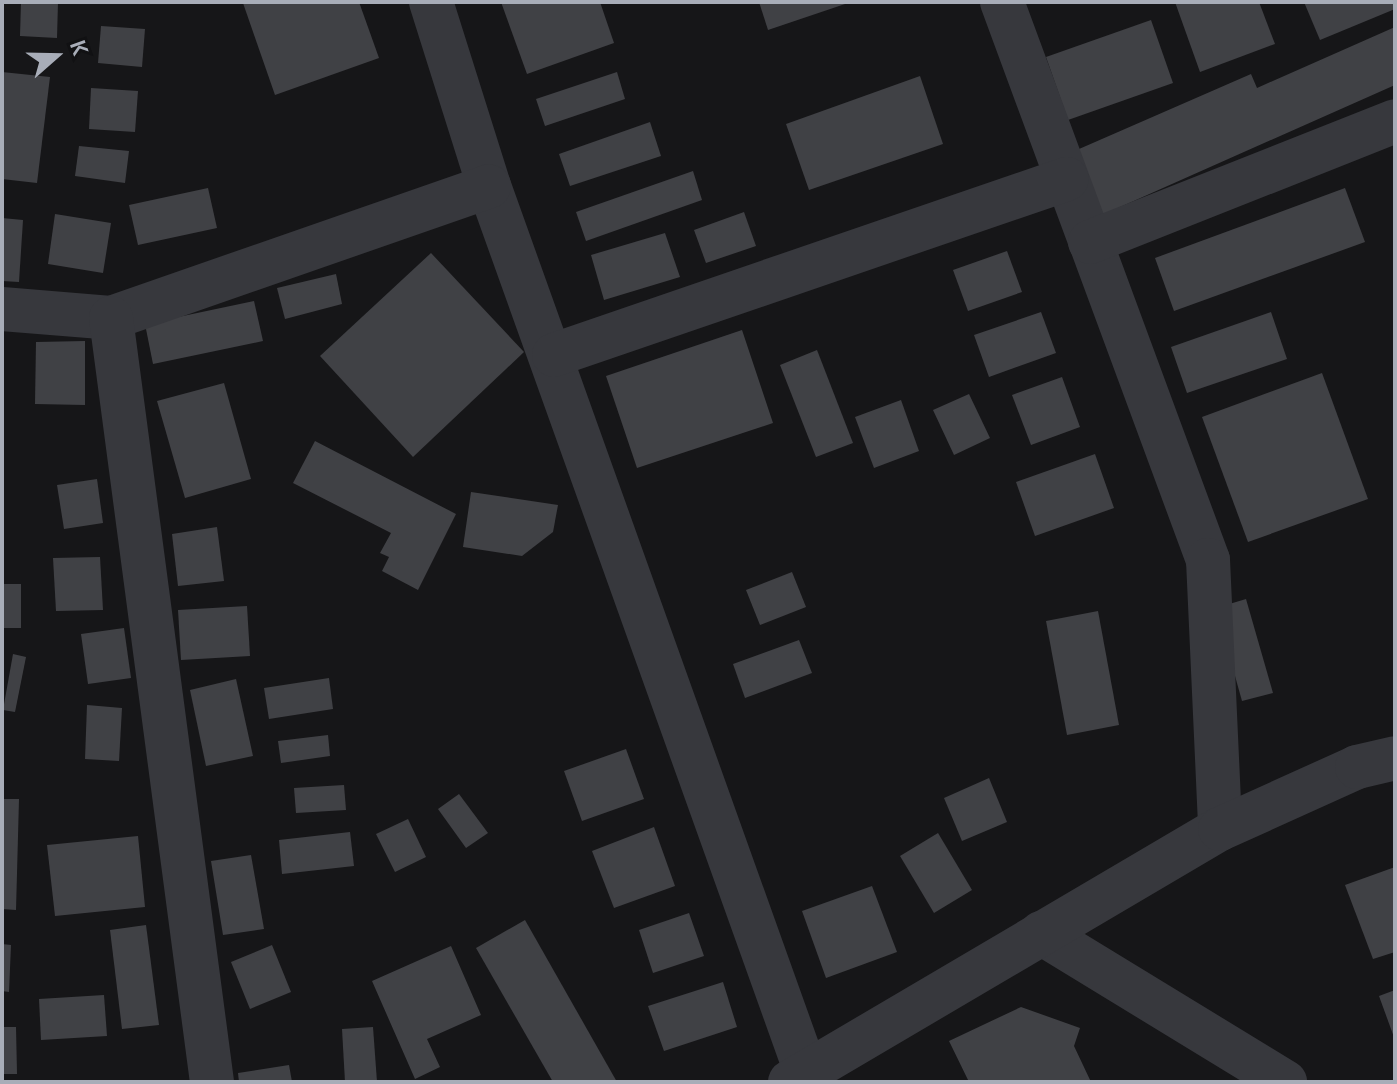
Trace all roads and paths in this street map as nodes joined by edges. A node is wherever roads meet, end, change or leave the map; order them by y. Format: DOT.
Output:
graph roads {
  1 [pos="431,2"];
  2 [pos="1002,2"];
  3 [pos="1395,121"];
  4 [pos="1067,179"];
  5 [pos="489,186"];
  6 [pos="1090,242"];
  7 [pos="2,309"];
  8 [pos="111,318"];
  9 [pos="554,355"];
  10 [pos="1395,758"];
  11 [pos="1220,829"];
  12 [pos="1041,933"];
  13 [pos="798,1077"];
  14 [pos="212,1082"];
  15 [pos="1285,1082"];
  1 -- 5 [label="street"];
  2 -- 4 [label="street"];
  3 -- 6 [label="street"];
  4 -- 6 [label="street"];
  4 -- 9 [label="street"];
  5 -- 8 [label="street"];
  5 -- 9 [label="street"];
  6 -- 11 [label="street"];
  7 -- 8 [label="street"];
  8 -- 14 [label="street"];
  9 -- 13 [label="street"];
  10 -- 11 [label="street"];
  11 -- 12 [label="street"];
  12 -- 13 [label="street"];
  12 -- 15 [label="street"];
}
